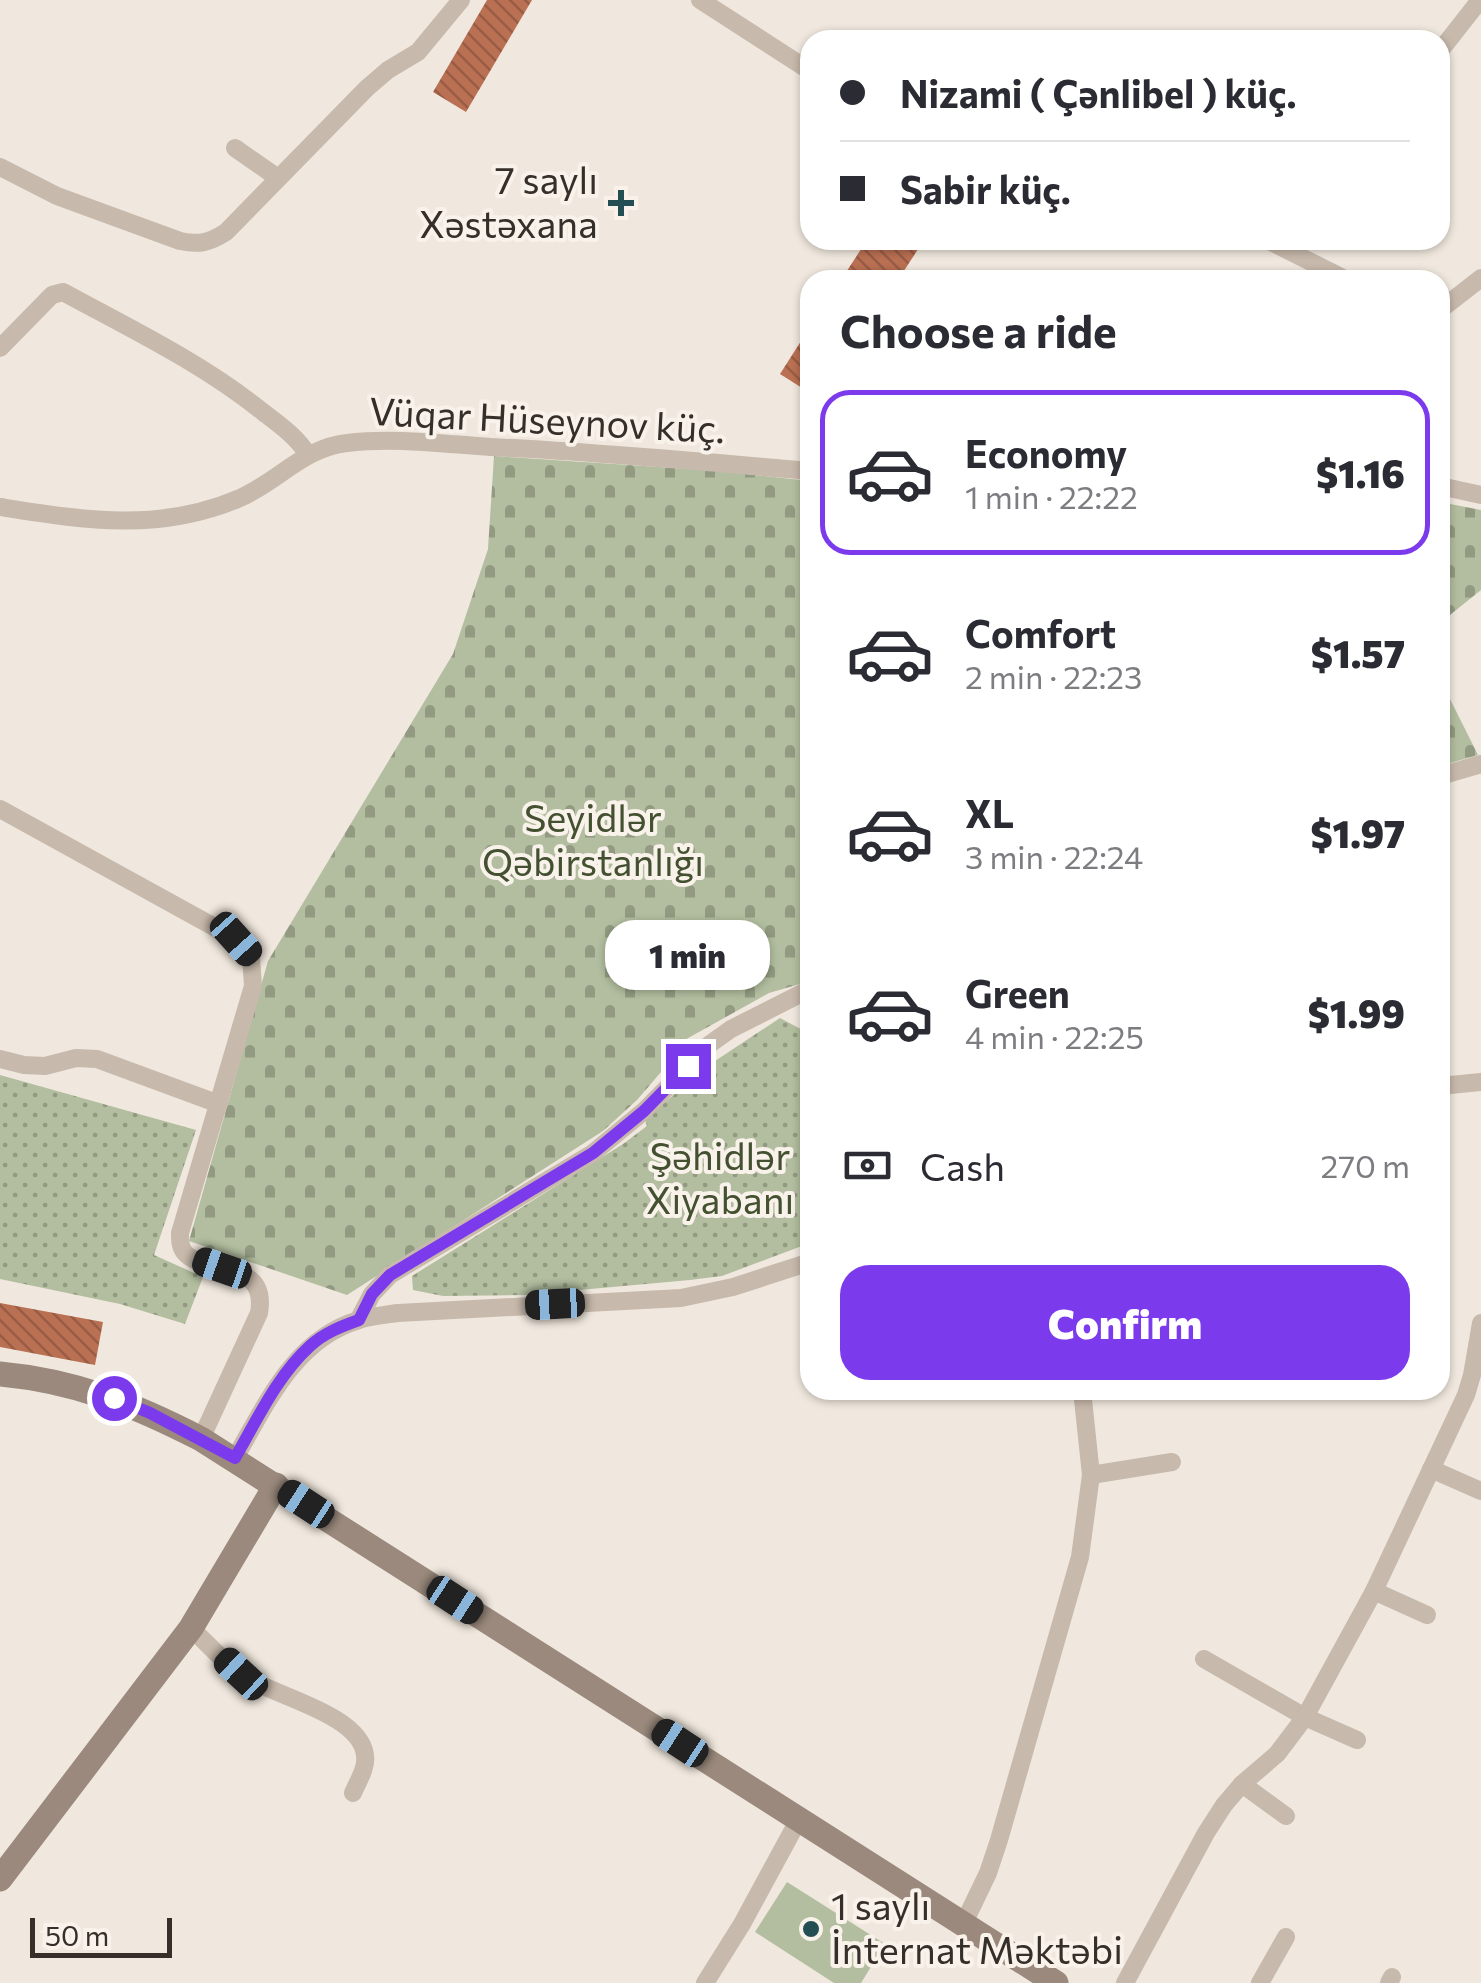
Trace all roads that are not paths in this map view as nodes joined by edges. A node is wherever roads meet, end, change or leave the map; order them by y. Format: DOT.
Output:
graph roads {
  1 [pos="461,0"];
  2 [pos="700,0"];
  3 [pos="1480,0"];
  4 [pos="1450,38"];
  5 [pos="800,65"];
  6 [pos="234,148"];
  7 [pos="0,167"];
  8 [pos="278,178"];
  9 [pos="1310,250"];
  10 [pos="1335,270"];
  11 [pos="1481,278"];
  12 [pos="1450,302"];
  13 [pos="0,348"];
  14 [pos="308,455"];
  15 [pos="800,471"];
  16 [pos="1450,488"];
  17 [pos="1481,495"];
  18 [pos="0,507"];
  19 [pos="1481,764"];
  20 [pos="1450,773"];
  21 [pos="0,808"];
  22 [pos="800,994"];
  23 [pos="0,1058"];
  24 [pos="1481,1082"];
  25 [pos="1450,1085"];
  26 [pos="219,1104"];
  27 [pos="800,1265"];
  28 [pos="359,1320"];
  29 [pos="1481,1323"];
  30 [pos="0,1374"];
  31 [pos="1083,1400"];
  32 [pos="201,1439"];
  33 [pos="235,1458"];
  34 [pos="1172,1462"];
  35 [pos="1431,1469"];
  36 [pos="1091,1475"];
  37 [pos="276,1486"];
  38 [pos="1481,1491"];
  39 [pos="1374,1591"];
  40 [pos="1428,1615"];
  41 [pos="192,1628"];
  42 [pos="1204,1659"];
  43 [pos="1306,1716"];
  44 [pos="1358,1740"];
  45 [pos="1242,1784"];
  46 [pos="353,1793"];
  47 [pos="1286,1816"];
  48 [pos="799,1819"];
  49 [pos="0,1880"];
  50 [pos="963,1924"];
  51 [pos="1286,1938"];
  52 [pos="705,1983"];
  53 [pos="1056,1983"];
  54 [pos="1125,1983"];
  55 [pos="1260,1983"];
  1 -- 8 [label="street"];
  2 -- 5 [label="street"];
  3 -- 4 [label="street"];
  6 -- 8 [label="street"];
  7 -- 8 [label="street"];
  9 -- 10 [label="street"];
  11 -- 12 [label="street"];
  13 -- 14 [label="street"];
  14 -- 15 [label="street, Vüqar Hüseynov küç."];
  14 -- 18 [label="street, Vüqar Hüseynov küç."];
  16 -- 17 [label="street"];
  19 -- 20 [label="street"];
  21 -- 26 [label="street"];
  22 -- 28 [label="street"];
  23 -- 26 [label="street"];
  24 -- 25 [label="street"];
  26 -- 32 [label="street"];
  27 -- 28 [label="street"];
  28 -- 33 [label="street"];
  29 -- 35 [label="street"];
  30 -- 32 [label="main road"];
  31 -- 36 [label="street"];
  32 -- 33 [label="main road"];
  33 -- 37 [label="main road"];
  34 -- 36 [label="street"];
  35 -- 38 [label="street"];
  35 -- 39 [label="street"];
  36 -- 50 [label="street"];
  37 -- 41 [label="main road"];
  37 -- 48 [label="main road"];
  39 -- 40 [label="street"];
  39 -- 43 [label="street"];
  41 -- 46 [label="street"];
  41 -- 49 [label="main road"];
  42 -- 43 [label="street"];
  43 -- 44 [label="street"];
  43 -- 45 [label="street"];
  45 -- 47 [label="street"];
  45 -- 54 [label="street"];
  48 -- 50 [label="main road"];
  48 -- 52 [label="street"];
  50 -- 53 [label="main road"];
  51 -- 55 [label="street"];
}
